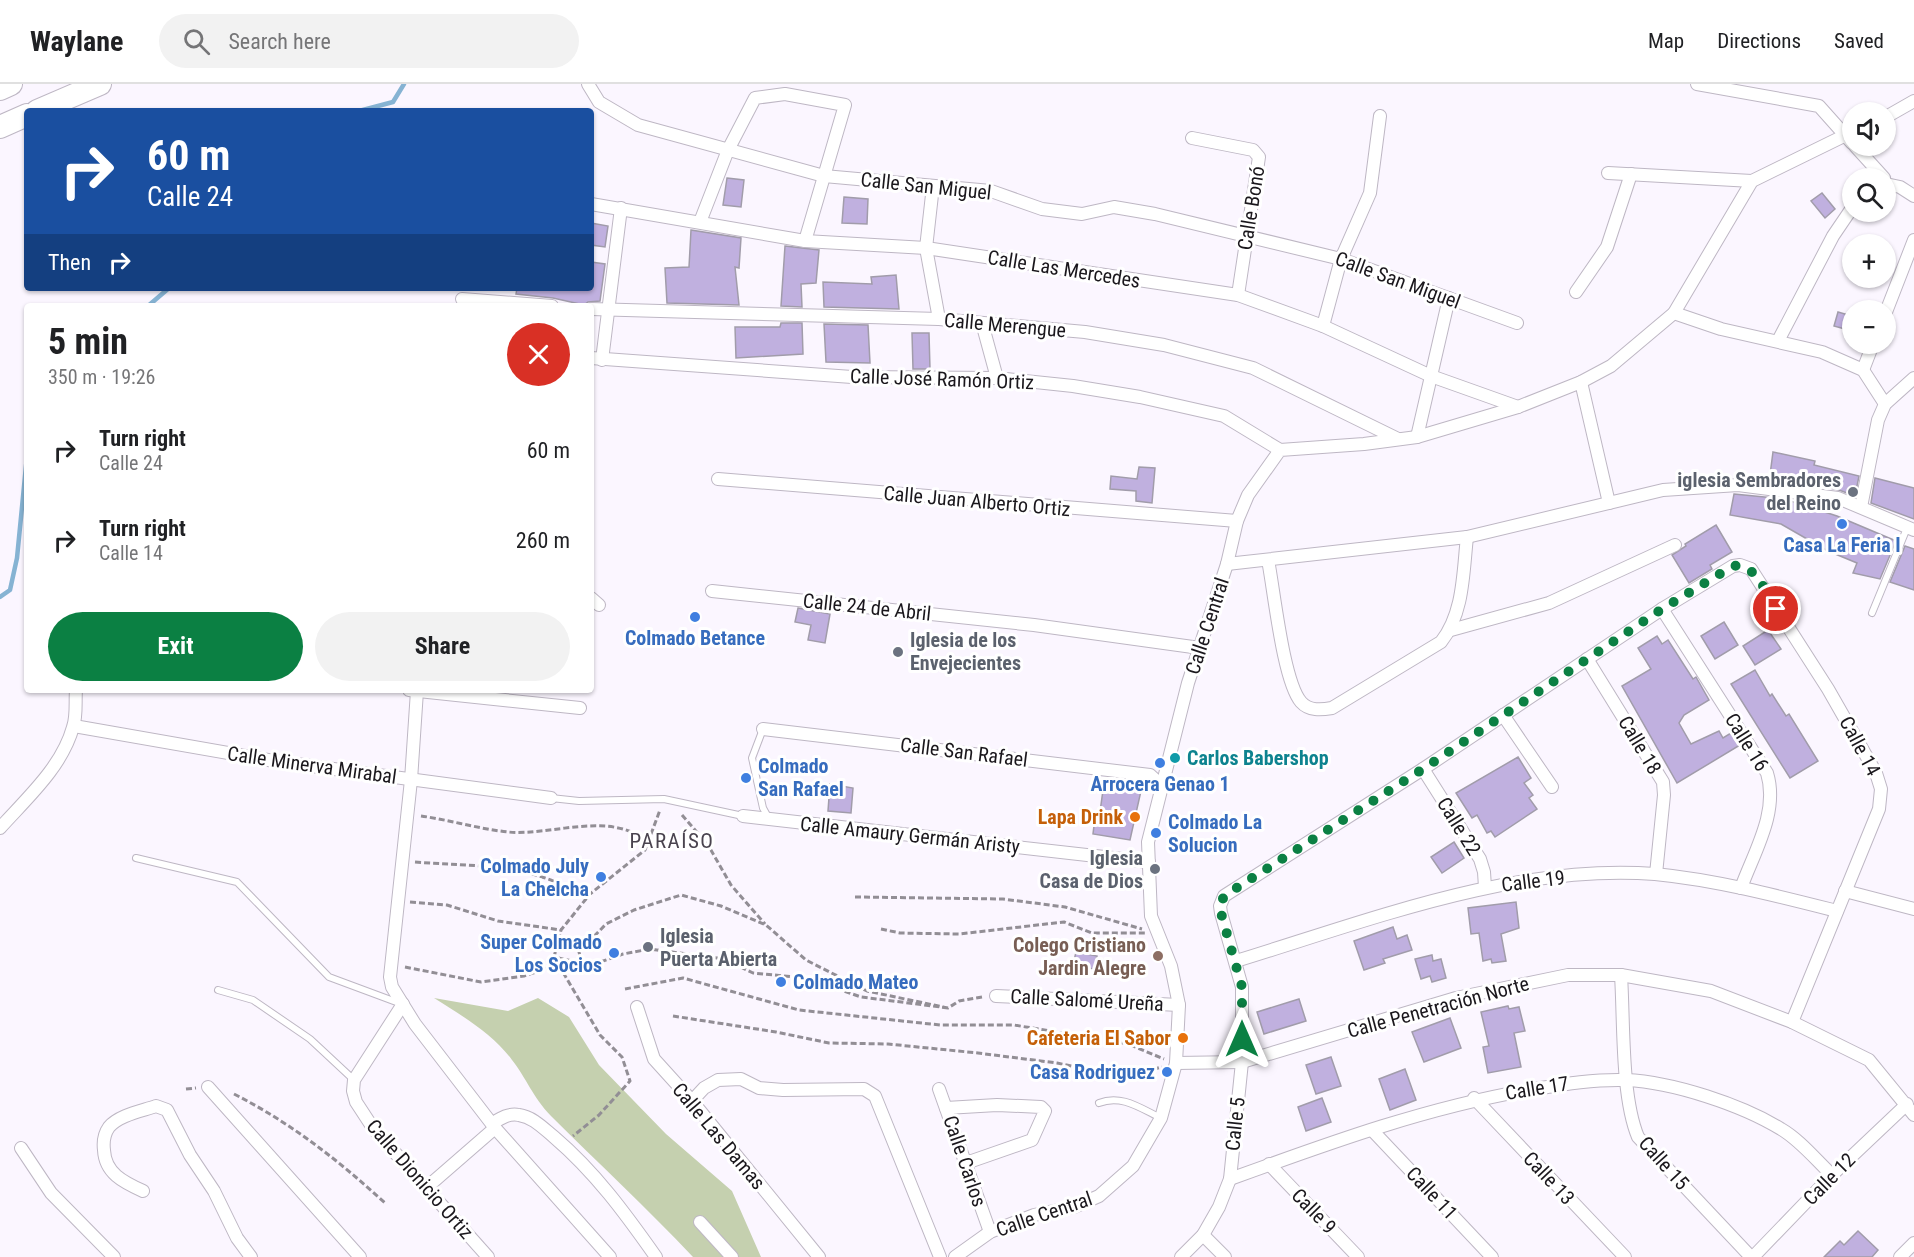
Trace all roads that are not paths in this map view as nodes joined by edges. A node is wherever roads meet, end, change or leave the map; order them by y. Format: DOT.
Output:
graph roads {
  1 [pos="11,84"];
  2 [pos="100,84"];
  3 [pos="588,84"];
  4 [pos="1697,84"];
  5 [pos="0,89"];
  6 [pos="1914,101"];
  7 [pos="44,108"];
  8 [pos="1896,111"];
  9 [pos="1380,116"];
  10 [pos="24,117"];
  11 [pos="0,127"];
  12 [pos="1842,130"];
  13 [pos="1192,138"];
  14 [pos="1842,143"];
  15 [pos="728,150"];
  16 [pos="1865,156"];
  17 [pos="1875,168"];
  18 [pos="1608,172"];
  19 [pos="1631,174"];
  20 [pos="824,176"];
  21 [pos="1752,181"];
  22 [pos="933,186"];
  23 [pos="1896,186"];
  24 [pos="1914,195"];
  25 [pos="594,204"];
  26 [pos="621,208"];
  27 [pos="700,222"];
  28 [pos="1842,222"];
  29 [pos="1248,234"];
  30 [pos="1914,240"];
  31 [pos="805,241"];
  32 [pos="926,248"];
  33 [pos="1341,259"];
  34 [pos="1576,292"];
  35 [pos="1238,295"];
  36 [pos="462,298"];
  37 [pos="1449,298"];
  38 [pos="1891,300"];
  39 [pos="518,303"];
  40 [pos="594,309"];
  41 [pos="608,311"];
  42 [pos="1674,314"];
  43 [pos="939,319"];
  44 [pos="981,323"];
  45 [pos="1517,323"];
  46 [pos="1323,326"];
  47 [pos="1778,340"];
  48 [pos="1869,354"];
  49 [pos="596,359"];
  50 [pos="1863,370"];
  51 [pos="1431,376"];
  52 [pos="997,378"];
  53 [pos="1914,378"];
  54 [pos="1581,382"];
  55 [pos="1885,404"];
  56 [pos="1518,407"];
  57 [pos="1417,436"];
  58 [pos="1398,440"];
  59 [pos="1280,450"];
  60 [pos="718,479"];
  61 [pos="1609,503"];
  62 [pos="1861,507"];
  63 [pos="1237,521"];
  64 [pos="1911,529"];
  65 [pos="1467,537"];
  66 [pos="1675,545"];
  67 [pos="1268,560"];
  68 [pos="1227,564"];
  69 [pos="712,591"];
  70 [pos="1662,609"];
  71 [pos="1872,614"];
  72 [pos="1451,630"];
  73 [pos="1200,648"];
  74 [pos="1587,659"];
  75 [pos="76,693"];
  76 [pos="413,693"];
  77 [pos="433,693"];
  78 [pos="580,708"];
  79 [pos="1503,715"];
  80 [pos="74,726"];
  81 [pos="763,729"];
  82 [pos="1423,769"];
  83 [pos="411,780"];
  84 [pos="1161,785"];
  85 [pos="1552,787"];
  86 [pos="551,798"];
  87 [pos="743,816"];
  88 [pos="769,819"];
  89 [pos="0,828"];
  90 [pos="136,858"];
  91 [pos="1149,862"];
  92 [pos="1656,874"];
  93 [pos="1485,887"];
  94 [pos="1741,888"];
  95 [pos="1845,891"];
  96 [pos="1914,909"];
  97 [pos="1837,911"];
  98 [pos="1236,961"];
  99 [pos="1621,975"];
  100 [pos="219,990"];
  101 [pos="996,996"];
  102 [pos="403,1005"];
  103 [pos="1179,1005"];
  104 [pos="637,1007"];
  105 [pos="1792,1022"];
  106 [pos="1242,1062"];
  107 [pos="1176,1063"];
  108 [pos="354,1080"];
  109 [pos="1627,1080"];
  110 [pos="208,1087"];
  111 [pos="939,1089"];
  112 [pos="1474,1098"];
  113 [pos="692,1101"];
  114 [pos="1099,1103"];
  115 [pos="946,1108"];
  116 [pos="1911,1109"];
  117 [pos="1161,1118"];
  118 [pos="494,1125"];
  119 [pos="1372,1130"];
  120 [pos="21,1148"];
  121 [pos="966,1163"];
  122 [pos="1269,1164"];
  123 [pos="1832,1175"];
  124 [pos="1230,1179"];
  125 [pos="426,1188"];
  126 [pos="143,1191"];
  127 [pos="700,1222"];
  128 [pos="990,1232"];
  129 [pos="1203,1235"];
  130 [pos="1914,1243"];
  131 [pos="114,1257"];
  132 [pos="250,1257"];
  133 [pos="360,1257"];
  134 [pos="488,1257"];
  135 [pos="609,1257"];
  136 [pos="656,1257"];
  137 [pos="732,1257"];
  138 [pos="819,1257"];
  139 [pos="940,1257"];
  140 [pos="955,1257"];
  141 [pos="1181,1257"];
  142 [pos="1225,1257"];
  143 [pos="1358,1257"];
  144 [pos="1492,1257"];
  145 [pos="1624,1257"];
  146 [pos="1752,1257"];
  147 [pos="1900,1257"];
  1 -- 5 [label="highway"];
  2 -- 7 [label="highway"];
  3 -- 15 [label="street, Calle San Miguel"];
  4 -- 12 [label="street"];
  6 -- 8 [label="street"];
  9 -- 33 [label="street"];
  10 -- 11 [label="highway"];
  13 -- 29 [label="street, Calle Bonó"];
  14 -- 21 [label="street"];
  15 -- 20 [label="street, Calle San Miguel"];
  15 -- 20 [label="street"];
  15 -- 27 [label="street"];
  16 -- 17 [label="street"];
  18 -- 19 [label="street"];
  19 -- 21 [label="street"];
  19 -- 34 [label="street"];
  20 -- 22 [label="street, Calle San Miguel"];
  20 -- 31 [label="street"];
  21 -- 42 [label="street"];
  22 -- 29 [label="street, Calle San Miguel"];
  22 -- 32 [label="street"];
  23 -- 24 [label="street"];
  25 -- 26 [label="street, Calle Las Mercedes"];
  26 -- 27 [label="street, Calle Las Mercedes"];
  26 -- 41 [label="street"];
  27 -- 31 [label="street, Calle Las Mercedes"];
  28 -- 47 [label="street"];
  29 -- 33 [label="street, Calle San Miguel"];
  29 -- 35 [label="street, Calle Bonó"];
  30 -- 38 [label="street"];
  31 -- 32 [label="street, Calle Las Mercedes"];
  32 -- 35 [label="street, Calle Las Mercedes"];
  32 -- 43 [label="street"];
  33 -- 37 [label="street, Calle San Miguel"];
  33 -- 46 [label="street"];
  35 -- 46 [label="street, Calle Las Mercedes"];
  36 -- 39 [label="street"];
  37 -- 45 [label="street, Calle San Miguel"];
  37 -- 51 [label="street"];
  40 -- 41 [label="street, Calle Merengue"];
  41 -- 43 [label="street, Calle Merengue"];
  41 -- 49 [label="street"];
  42 -- 47 [label="street"];
  42 -- 54 [label="street"];
  43 -- 44 [label="street, Calle Merengue"];
  44 -- 52 [label="street"];
  44 -- 58 [label="street, Calle Merengue"];
  46 -- 51 [label="street, Calle Las Mercedes"];
  47 -- 50 [label="street"];
  48 -- 50 [label="street"];
  49 -- 52 [label="street, Calle José Ramón Ortiz"];
  50 -- 55 [label="street"];
  51 -- 56 [label="street, Calle Las Mercedes"];
  51 -- 57 [label="street"];
  52 -- 59 [label="street, Calle José Ramón Ortiz"];
  53 -- 55 [label="street"];
  54 -- 56 [label="street"];
  54 -- 61 [label="street"];
  55 -- 62 [label="street"];
  56 -- 57 [label="street"];
  57 -- 58 [label="street"];
  58 -- 59 [label="street"];
  59 -- 63 [label="street"];
  60 -- 63 [label="street, Calle Juan Alberto Ortiz"];
  61 -- 62 [label="street, Calle Central"];
  61 -- 65 [label="street, Calle Central"];
  62 -- 64 [label="street, Calle Central"];
  63 -- 68 [label="street"];
  64 -- 71 [label="lane"];
  65 -- 67 [label="street, Calle Central"];
  65 -- 72 [label="street"];
  66 -- 72 [label="street"];
  67 -- 68 [label="street, Calle Central"];
  67 -- 72 [label="street"];
  68 -- 73 [label="street, Calle Central"];
  69 -- 73 [label="street, Calle 24 de Abril"];
  70 -- 74 [label="street"];
  70 -- 94 [label="street, Calle 16"];
  70 -- 95 [label="street, Calle 14"];
  73 -- 84 [label="street, Calle Central"];
  74 -- 79 [label="street"];
  74 -- 92 [label="street, Calle 18"];
  75 -- 80 [label="street"];
  76 -- 83 [label="street"];
  77 -- 78 [label="street"];
  79 -- 82 [label="street"];
  79 -- 85 [label="street"];
  80 -- 83 [label="street, Calle Minerva Mirabal"];
  80 -- 89 [label="street"];
  81 -- 84 [label="street, Calle San Rafael"];
  81 -- 88 [label="lane"];
  82 -- 93 [label="street, Calle 22"];
  82 -- 98 [label="street, Calle 5"];
  83 -- 86 [label="street, Calle Minerva Mirabal"];
  83 -- 102 [label="street"];
  84 -- 91 [label="street, Calle Central"];
  86 -- 87 [label="lane"];
  87 -- 88 [label="street, Calle Amaury Germán Aristy"];
  88 -- 91 [label="street, Calle Amaury Germán Aristy"];
  90 -- 102 [label="lane"];
  91 -- 103 [label="street, Calle Central"];
  92 -- 93 [label="street, Calle 19"];
  92 -- 94 [label="street, Calle 19"];
  93 -- 98 [label="street, Calle 19"];
  94 -- 97 [label="street, Calle 19"];
  95 -- 96 [label="street"];
  95 -- 97 [label="street, Calle 14"];
  97 -- 105 [label="street, Calle 14"];
  98 -- 106 [label="street, Calle 5"];
  99 -- 105 [label="street, Calle Penetración Norte"];
  99 -- 106 [label="street, Calle Penetración Norte"];
  99 -- 109 [label="street, Calle 15"];
  100 -- 108 [label="lane"];
  101 -- 103 [label="street, Calle Salomé Ureña"];
  102 -- 108 [label="street"];
  102 -- 118 [label="street"];
  103 -- 107 [label="street, Calle Central"];
  104 -- 113 [label="street, Calle Las Damas"];
  105 -- 116 [label="street, Calle Penetración Norte"];
  106 -- 107 [label="street, Calle Penetración Norte"];
  106 -- 124 [label="street, Calle 5"];
  107 -- 117 [label="street, Calle Central"];
  108 -- 125 [label="street, Calle Dionicio Ortiz"];
  109 -- 112 [label="street, Calle 17"];
  109 -- 123 [label="street, Calle 17"];
  109 -- 146 [label="street, Calle 15"];
  110 -- 133 [label="street"];
  111 -- 115 [label="street, Calle Carlos"];
  112 -- 119 [label="street, Calle 17"];
  112 -- 145 [label="street, Calle 13"];
  113 -- 138 [label="street, Calle Las Damas"];
  113 -- 139 [label="street"];
  114 -- 117 [label="lane"];
  115 -- 121 [label="street, Calle Carlos"];
  115 -- 121 [label="street"];
  116 -- 123 [label="street, Calle 12"];
  117 -- 128 [label="street, Calle Central"];
  118 -- 125 [label="street"];
  118 -- 135 [label="street"];
  118 -- 136 [label="street"];
  119 -- 122 [label="street, Calle 17"];
  119 -- 144 [label="street, Calle 11"];
  120 -- 131 [label="street"];
  121 -- 128 [label="street, Calle Carlos"];
  122 -- 124 [label="street, Calle 17"];
  122 -- 143 [label="street, Calle 9"];
  123 -- 146 [label="street, Calle 12"];
  124 -- 129 [label="street, Calle 5"];
  125 -- 134 [label="street, Calle Dionicio Ortiz"];
  126 -- 132 [label="street"];
  127 -- 137 [label="street"];
  128 -- 140 [label="street, Calle Central"];
  129 -- 141 [label="street, Calle 5"];
  129 -- 142 [label="street"];
  130 -- 147 [label="street"];
}
